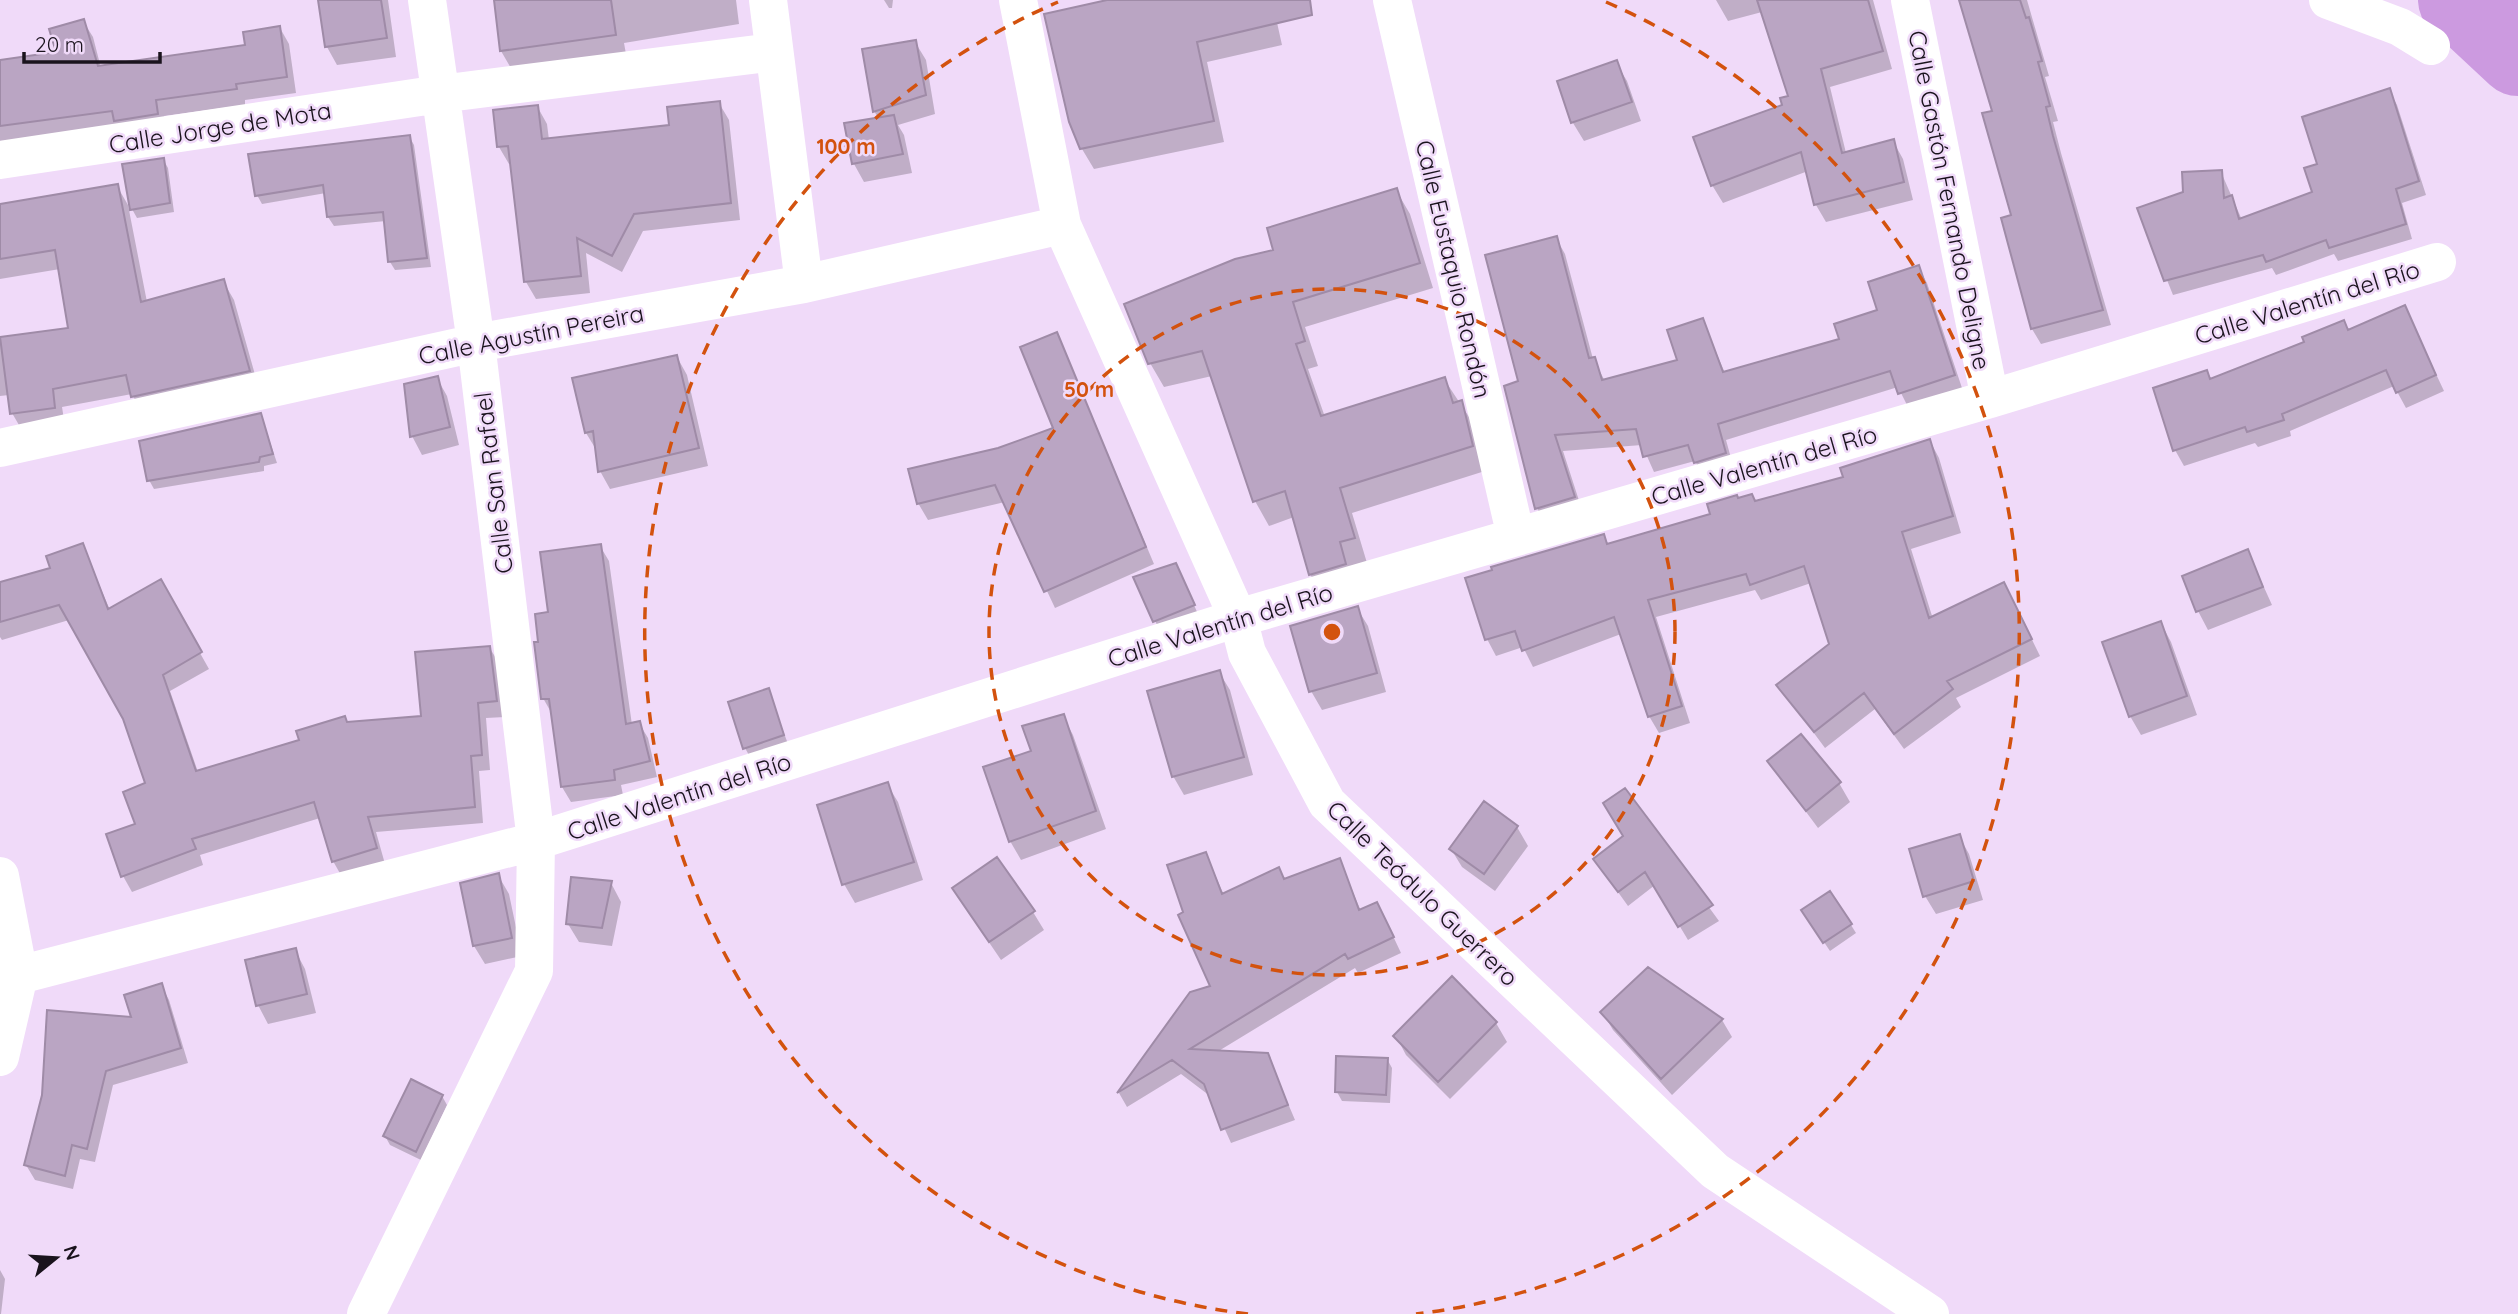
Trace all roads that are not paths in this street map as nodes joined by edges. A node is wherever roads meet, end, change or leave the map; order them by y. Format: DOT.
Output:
graph roads {
  1 [pos="427,0"];
  2 [pos="768,0"];
  3 [pos="1020,0"];
  4 [pos="1392,0"];
  5 [pos="1910,0"];
  6 [pos="2328,0"];
  7 [pos="2431,46"];
  8 [pos="774,52"];
  9 [pos="440,94"];
  10 [pos="0,160"];
  11 [pos="1062,225"];
  12 [pos="2437,262"];
  13 [pos="804,284"];
  14 [pos="476,343"];
  15 [pos="1990,399"];
  16 [pos="0,448"];
  17 [pos="1516,537"];
  18 [pos="1238,618"];
  19 [pos="536,841"];
  20 [pos="0,876"];
  21 [pos="10,976"];
  22 [pos="0,1057"];
  23 [pos="366,1314"];
  24 [pos="1930,1314"];
  1 -- 9 [label="street, Calle San Rafael"];
  2 -- 8 [label="street"];
  3 -- 11 [label="street, Calle Teódulo Guerrero"];
  4 -- 17 [label="street, Calle Eustaquio Rondón"];
  5 -- 15 [label="street, Calle Gastón Fernando Deligne"];
  6 -- 7 [label="street"];
  8 -- 9 [label="street, Calle Jorge de Mota"];
  8 -- 13 [label="street"];
  9 -- 10 [label="street, Calle Jorge de Mota"];
  9 -- 14 [label="street, Calle San Rafael"];
  11 -- 13 [label="street, Calle Agustín Pereira"];
  11 -- 18 [label="street, Calle Teódulo Guerrero"];
  12 -- 15 [label="street, Calle Valentín del Río"];
  13 -- 14 [label="street, Calle Agustín Pereira"];
  14 -- 16 [label="street, Calle Agustín Pereira"];
  14 -- 19 [label="street, Calle San Rafael"];
  15 -- 17 [label="street, Calle Valentín del Río"];
  17 -- 18 [label="street, Calle Valentín del Río"];
  18 -- 19 [label="street, Calle Valentín del Río"];
  18 -- 24 [label="street, Calle Teódulo Guerrero"];
  19 -- 21 [label="street, Calle Valentín del Río"];
  19 -- 23 [label="street, Calle San Rafael"];
  20 -- 21 [label="street"];
  21 -- 22 [label="street"];
}
